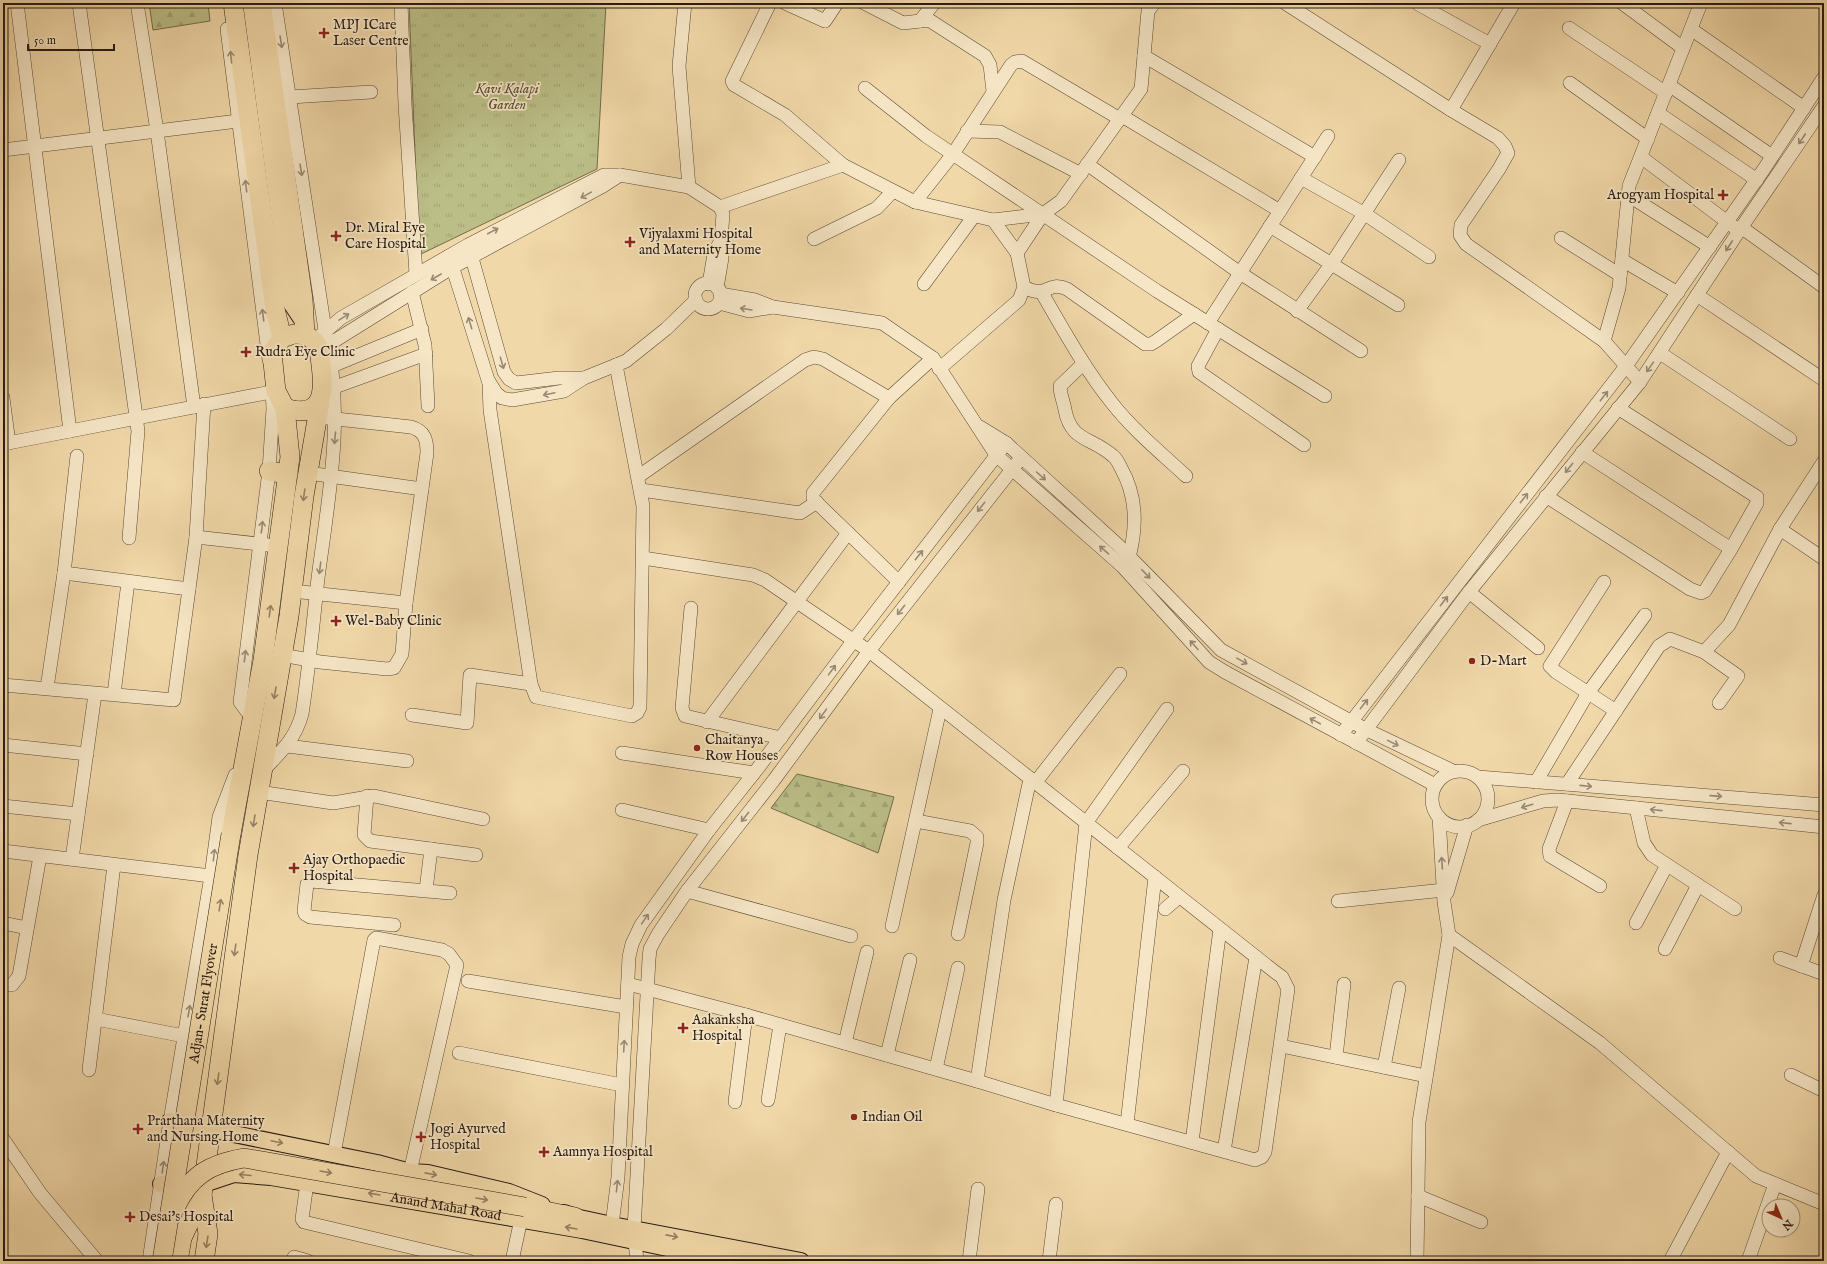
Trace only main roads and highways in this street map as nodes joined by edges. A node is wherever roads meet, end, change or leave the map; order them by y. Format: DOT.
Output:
graph roads {
  1 [pos="233,3"];
  2 [pos="241,3"];
  3 [pos="251,3"];
  4 [pos="261,3"];
  5 [pos="281,335"];
  6 [pos="316,337"];
  7 [pos="285,408"];
  8 [pos="318,410"];
  9 [pos="269,471"];
  10 [pos="288,474"];
  11 [pos="170,1121"];
  12 [pos="211,1130"];
  13 [pos="161,1184"];
  14 [pos="203,1190"];
  15 [pos="523,1213"];
  16 [pos="575,1218"];
  17 [pos="168,1226"];
  18 [pos="627,1231"];
  19 [pos="162,1261"];
  20 [pos="178,1261"];
  21 [pos="204,1261"];
  22 [pos="729,1261"];
  23 [pos="801,1261"];
  1 -- 5 [label="highway"];
  2 -- 5 [label="main road"];
  3 -- 6 [label="main road"];
  4 -- 6 [label="highway"];
  5 -- 6 [label="highway"];
  5 -- 7 [label="highway"];
  6 -- 8 [label="highway"];
  7 -- 8 [label="highway"];
  7 -- 10 [label="highway, Adjan- Surat Flyover"];
  8 -- 12 [label="highway, one-way"];
  9 -- 10 [label="highway"];
  17 -- 10 [label="highway, Adjan- Surat Flyover, one-way, bridge"];
  11 -- 12 [label="main road, Anand Mahal Road"];
  12 -- 14 [label="highway"];
  12 -- 16 [label="main road, Anand Mahal Road, one-way"];
  13 -- 14 [label="main road, Anand Mahal Road"];
  15 -- 14 [label="main road, Anand Mahal Road, one-way"];
  14 -- 20 [label="highway"];
  14 -- 21 [label="highway, one-way"];
  15 -- 16 [label="highway"];
  17 -- 15 [label="highway, one-way, bridge"];
  18 -- 15 [label="main road, Anand Mahal Road, one-way"];
  16 -- 18 [label="main road, Anand Mahal Road"];
  17 -- 19 [label="highway, Adjan- Surat Flyover, bridge"];
  18 -- 22 [label="main road, Anand Mahal Road"];
  18 -- 23 [label="main road, Anand Mahal Road, one-way"];
}
